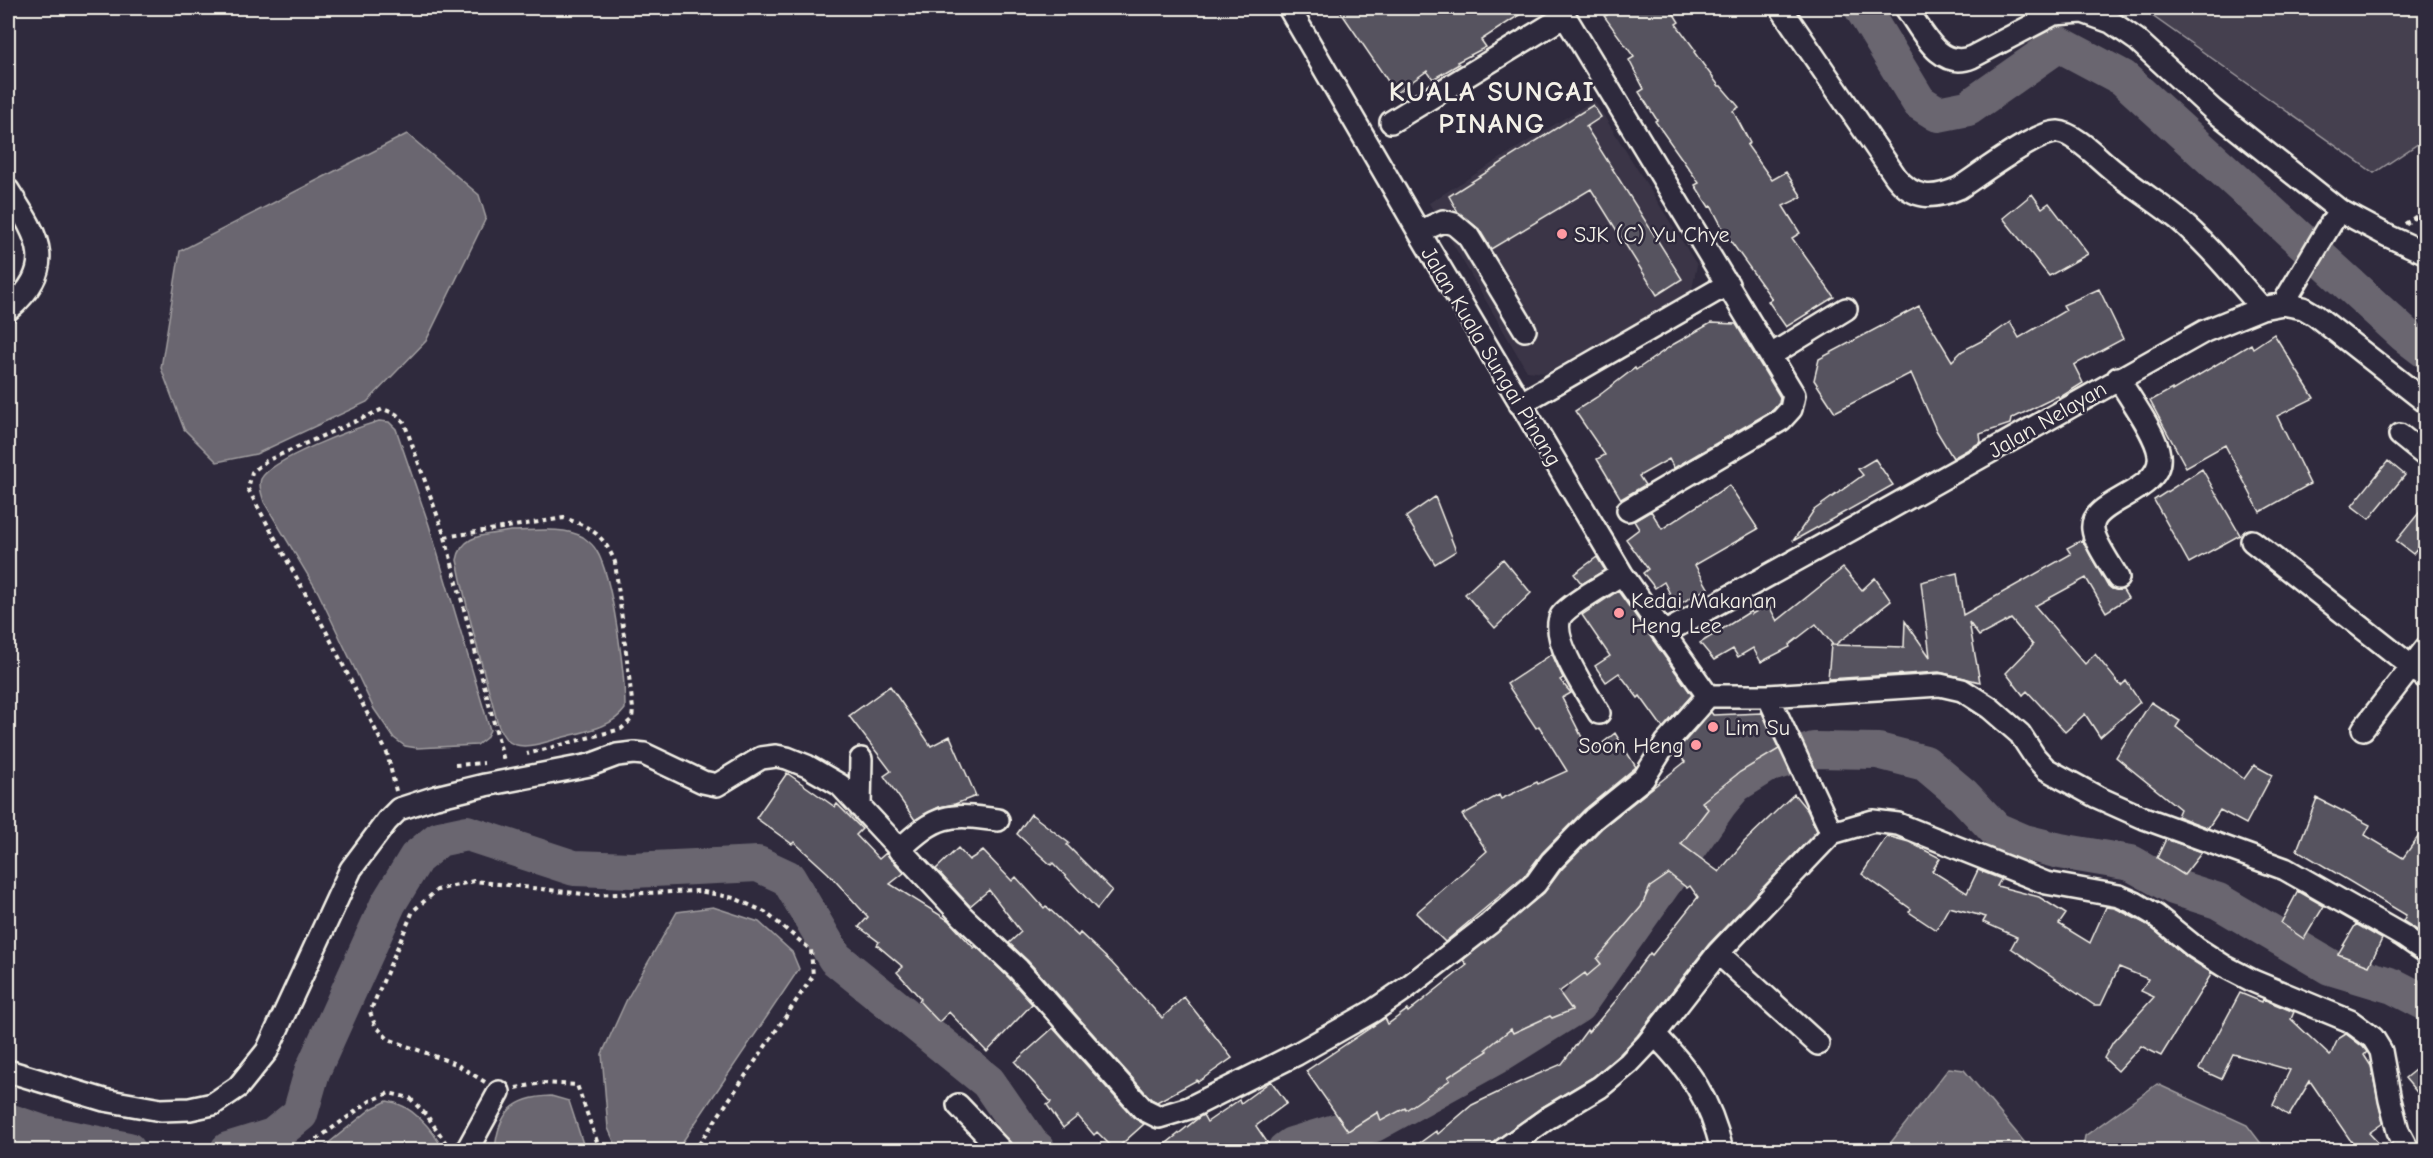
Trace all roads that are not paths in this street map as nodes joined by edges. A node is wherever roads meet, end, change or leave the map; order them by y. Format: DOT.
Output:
graph roads {
  1 [pos="1289,8"];
  2 [pos="1781,8"];
  3 [pos="1906,8"];
  4 [pos="1563,12"];
  5 [pos="1391,122"];
  6 [pos="8,189"];
  7 [pos="2339,210"];
  8 [pos="1419,232"];
  9 [pos="2426,253"];
  10 [pos="1728,284"];
  11 [pos="2283,304"];
  12 [pos="2262,308"];
  13 [pos="1846,309"];
  14 [pos="8,310"];
  15 [pos="1525,330"];
  16 [pos="1771,355"];
  17 [pos="2118,378"];
  18 [pos="2426,402"];
  19 [pos="1520,404"];
  20 [pos="2400,435"];
  21 [pos="2426,456"];
  22 [pos="1628,510"];
  23 [pos="2252,541"];
  24 [pos="1622,574"];
  25 [pos="2118,578"];
  26 [pos="1664,633"];
  27 [pos="2426,648"];
  28 [pos="2418,672"];
  29 [pos="1708,696"];
  30 [pos="1772,703"];
  31 [pos="1599,713"];
  32 [pos="2363,729"];
  33 [pos="861,759"];
  34 [pos="860,807"];
  35 [pos="998,820"];
  36 [pos="1832,832"];
  37 [pos="899,850"];
  38 [pos="2426,952"];
  39 [pos="1718,953"];
  40 [pos="1654,1034"];
  41 [pos="1818,1044"];
  42 [pos="8,1071"];
  43 [pos="500,1092"];
  44 [pos="958,1105"];
  45 [pos="467,1150"];
  46 [pos="1001,1150"];
  47 [pos="1503,1150"];
  48 [pos="1722,1150"];
  49 [pos="2408,1150"];
  1 -- 8 [label="street, Jalan Kuala Sungai Pinang"];
  2 -- 12 [label="street"];
  3 -- 7 [label="street"];
  4 -- 5 [label="street"];
  4 -- 10 [label="street"];
  6 -- 14 [label="street"];
  7 -- 9 [label="street"];
  7 -- 11 [label="street"];
  8 -- 15 [label="street"];
  8 -- 19 [label="street, Jalan Kuala Sungai Pinang"];
  10 -- 16 [label="street"];
  10 -- 19 [label="street"];
  11 -- 12 [label="street, Jalan Nelayan"];
  11 -- 18 [label="street, Jalan Nelayan"];
  12 -- 17 [label="street, Jalan Nelayan"];
  13 -- 16 [label="street"];
  16 -- 22 [label="street"];
  17 -- 25 [label="street"];
  17 -- 26 [label="street, Jalan Nelayan"];
  19 -- 24 [label="street, Jalan Kuala Sungai Pinang"];
  20 -- 21 [label="street"];
  23 -- 28 [label="street"];
  24 -- 26 [label="street, Jalan Kuala Sungai Pinang"];
  24 -- 31 [label="street"];
  26 -- 29 [label="street, Jalan Kuala Sungai Pinang"];
  27 -- 28 [label="street"];
  28 -- 32 [label="street"];
  29 -- 30 [label="street"];
  29 -- 37 [label="street"];
  30 -- 36 [label="street"];
  30 -- 38 [label="street"];
  33 -- 34 [label="street"];
  34 -- 37 [label="street"];
  34 -- 42 [label="street"];
  35 -- 37 [label="street"];
  36 -- 39 [label="street"];
  36 -- 49 [label="street"];
  39 -- 40 [label="street"];
  39 -- 41 [label="street"];
  40 -- 47 [label="street"];
  40 -- 48 [label="street"];
  43 -- 45 [label="street"];
  44 -- 46 [label="street"];
}
